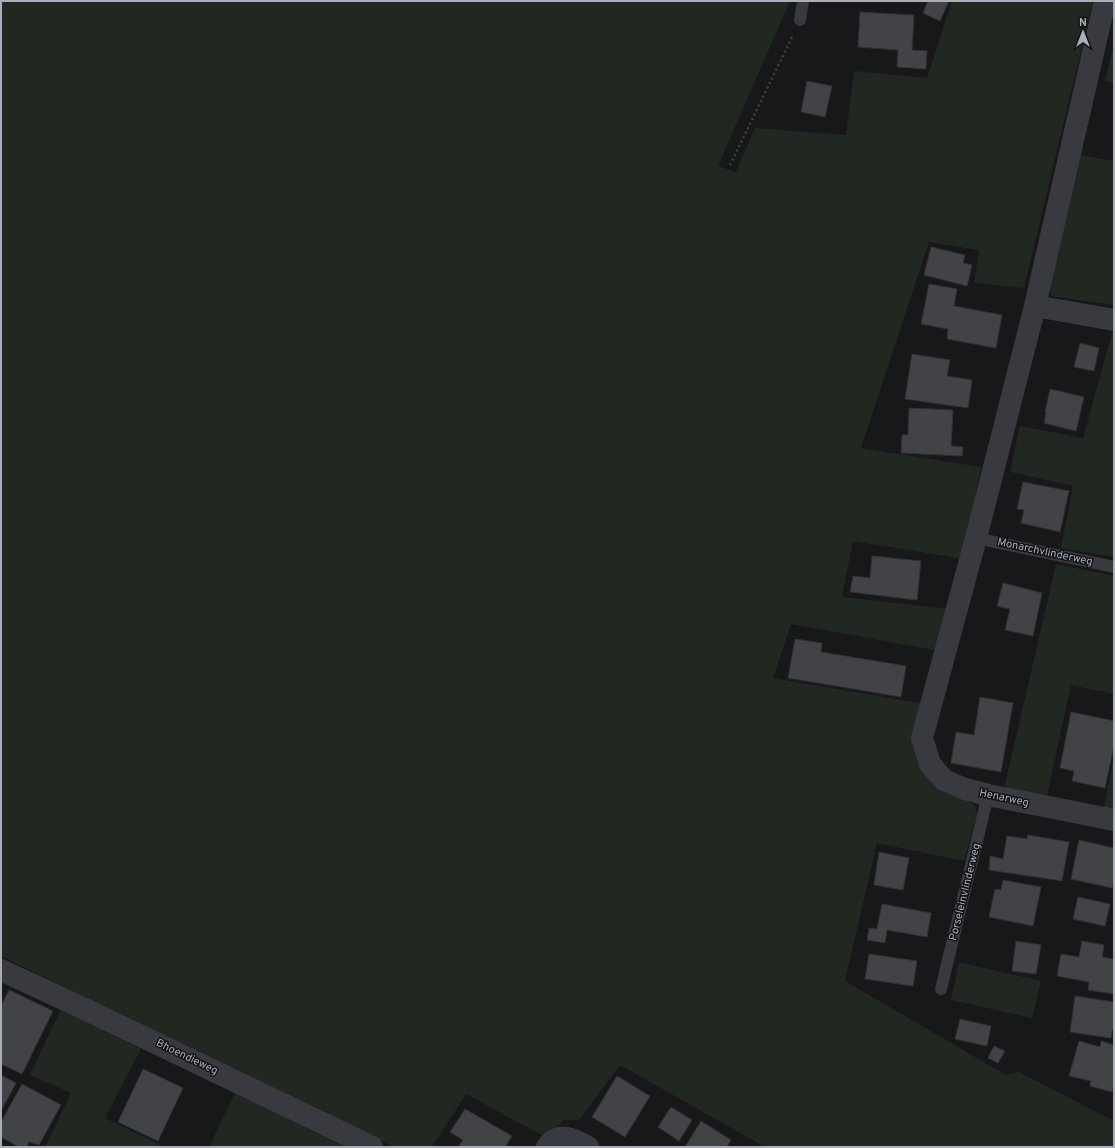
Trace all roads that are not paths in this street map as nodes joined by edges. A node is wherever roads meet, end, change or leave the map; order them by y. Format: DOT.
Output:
graph roads {
  1 [pos="803,1"];
  2 [pos="1105,1"];
  3 [pos="800,20"];
  4 [pos="1035,306"];
  5 [pos="1114,320"];
  6 [pos="976,538"];
  7 [pos="1114,567"];
  8 [pos="988,795"];
  9 [pos="1114,820"];
  10 [pos="1,970"];
  11 [pos="941,989"];
  12 [pos="553,1143"];
  13 [pos="372,1147"];
  14 [pos="588,1147"];
  1 -- 3 [label="lane"];
  2 -- 4 [label="street"];
  4 -- 5 [label="street"];
  4 -- 6 [label="street"];
  6 -- 7 [label="lane, Monarchvlinderweg"];
  6 -- 8 [label="street, Henarweg"];
  8 -- 9 [label="street, Henarweg"];
  8 -- 11 [label="lane, Porseleinvlinderweg"];
  10 -- 13 [label="street, Bhoendieweg"];
  12 -- 14 [label="street"];
}
